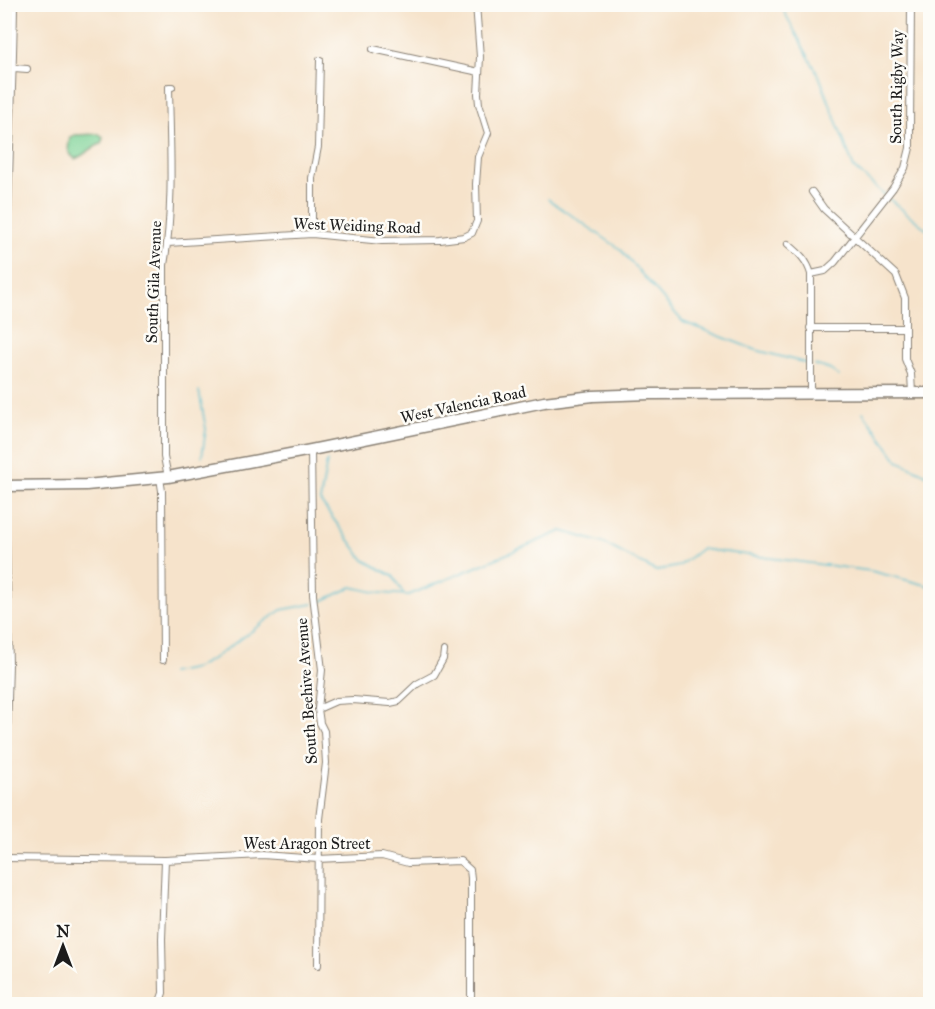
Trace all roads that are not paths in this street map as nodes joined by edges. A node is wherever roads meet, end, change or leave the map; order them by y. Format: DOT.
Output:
graph roads {
  1 [pos="14,4"];
  2 [pos="476,4"];
  3 [pos="911,4"];
  4 [pos="373,49"];
  5 [pos="320,60"];
  6 [pos="14,68"];
  7 [pos="27,69"];
  8 [pos="479,72"];
  9 [pos="170,87"];
  10 [pos="812,192"];
  11 [pos="312,234"];
  12 [pos="855,236"];
  13 [pos="6,243"];
  14 [pos="168,243"];
  15 [pos="788,244"];
  16 [pos="811,274"];
  17 [pos="4,295"];
  18 [pos="810,328"];
  19 [pos="905,328"];
  20 [pos="4,343"];
  21 [pos="811,393"];
  22 [pos="912,393"];
  23 [pos="930,393"];
  24 [pos="311,450"];
  25 [pos="164,477"];
  26 [pos="5,486"];
  27 [pos="444,651"];
  28 [pos="163,660"];
  29 [pos="318,709"];
  30 [pos="4,842"];
  31 [pos="4,858"];
  32 [pos="318,859"];
  33 [pos="165,860"];
  34 [pos="318,965"];
  35 [pos="159,1005"];
  36 [pos="471,1005"];
  1 -- 6 [label="street"];
  2 -- 8 [label="street"];
  3 -- 12 [label="street, South Rigby Way"];
  4 -- 8 [label="street"];
  5 -- 11 [label="street"];
  6 -- 7 [label="street"];
  6 -- 13 [label="street"];
  8 -- 11 [label="street, West Weiding Road"];
  9 -- 14 [label="street, South Gila Avenue"];
  10 -- 12 [label="street"];
  11 -- 14 [label="street, West Weiding Road"];
  12 -- 16 [label="street, South Rigby Way"];
  12 -- 19 [label="street"];
  13 -- 17 [label="street"];
  14 -- 25 [label="street, South Gila Avenue"];
  15 -- 16 [label="street"];
  16 -- 18 [label="street"];
  18 -- 19 [label="street"];
  18 -- 21 [label="street"];
  19 -- 22 [label="street"];
  20 -- 26 [label="street"];
  21 -- 22 [label="main road, West Valencia Road"];
  21 -- 24 [label="main road, West Valencia Road"];
  22 -- 23 [label="main road, West Valencia Road"];
  24 -- 25 [label="main road, West Valencia Road"];
  24 -- 29 [label="street, South Beehive Avenue"];
  25 -- 26 [label="main road, West Valencia Road"];
  25 -- 28 [label="street, South Gila Avenue"];
  26 -- 30 [label="street"];
  27 -- 29 [label="street"];
  29 -- 32 [label="street, South Beehive Avenue"];
  31 -- 33 [label="street, West Aragon Street"];
  32 -- 33 [label="street, West Aragon Street"];
  32 -- 34 [label="street, South Beehive Avenue"];
  32 -- 36 [label="street, West Aragon Street"];
  33 -- 35 [label="street"];
}
